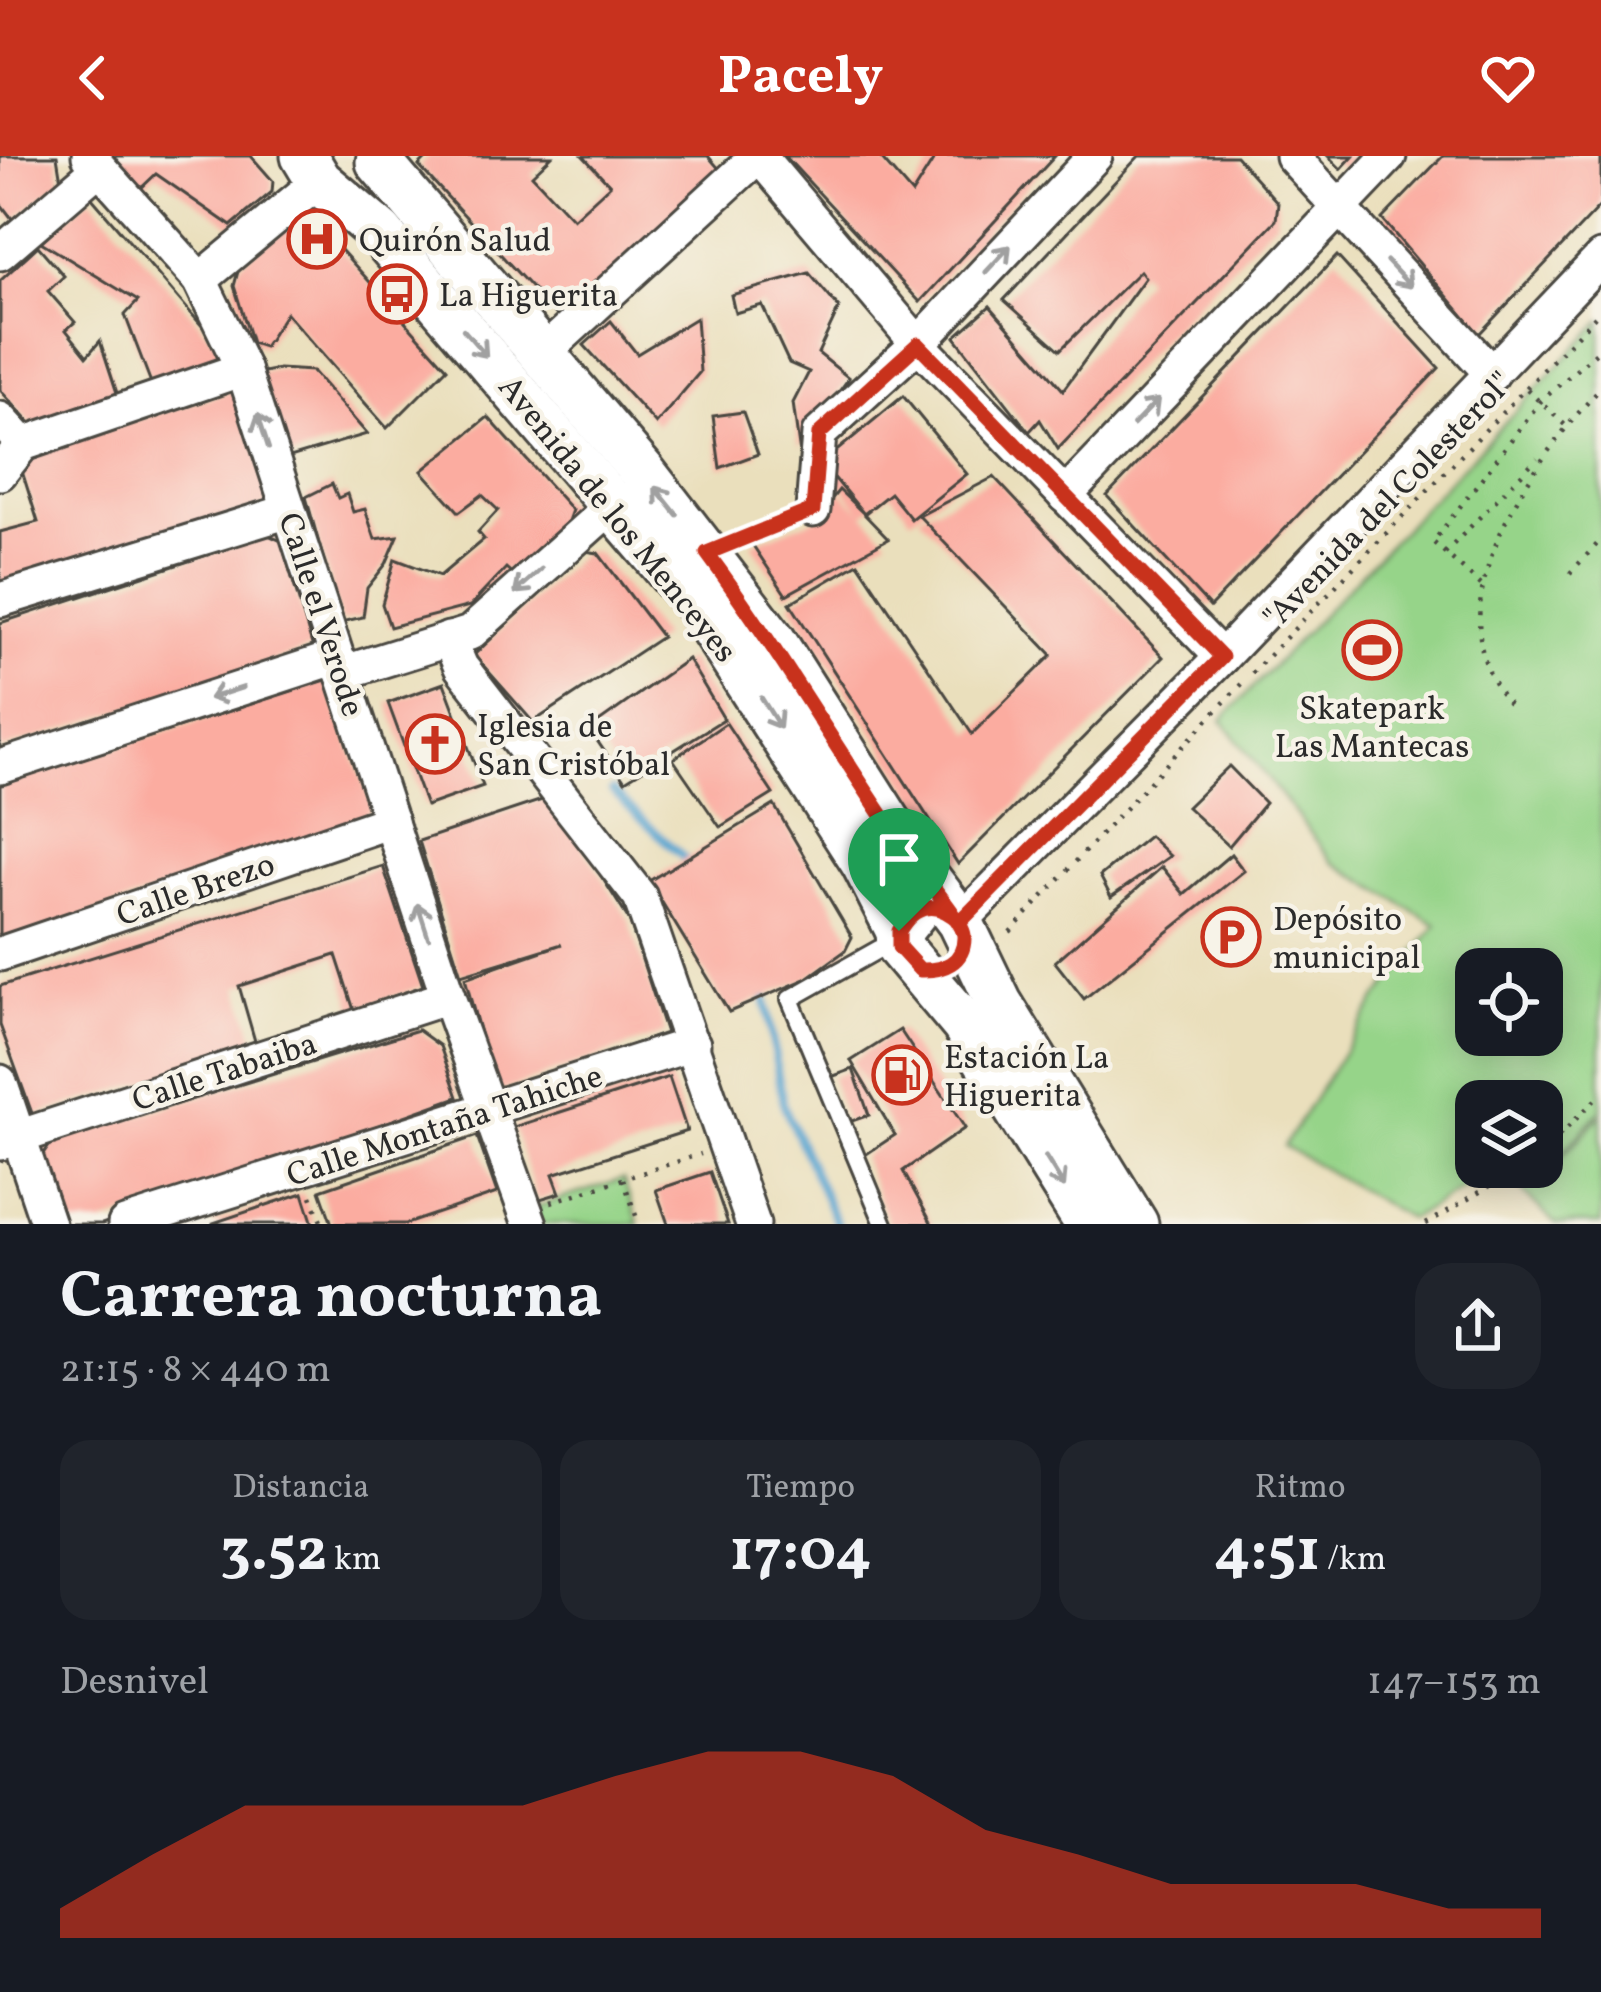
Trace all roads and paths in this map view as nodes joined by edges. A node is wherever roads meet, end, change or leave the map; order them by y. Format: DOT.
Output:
graph roads {
  1 [pos="758,156"];
  2 [pos="1095,156"];
  3 [pos="1292,156"];
  4 [pos="1389,156"];
  5 [pos="379,158"];
  6 [pos="94,162"];
  7 [pos="319,172"];
  8 [pos="1340,209"];
  9 [pos="0,253"];
  10 [pos="1601,259"];
  11 [pos="200,280"];
  12 [pos="1601,310"];
  13 [pos="918,344"];
  14 [pos="1601,348"];
  15 [pos="541,355"];
  16 [pos="244,369"];
  17 [pos="1492,374"];
  18 [pos="1601,388"];
  19 [pos="1526,389"];
  20 [pos="1540,402"];
  21 [pos="1565,425"];
  22 [pos="11,432"];
  23 [pos="1542,453"];
  24 [pos="0,473"];
  25 [pos="1065,496"];
  26 [pos="615,503"];
  27 [pos="813,510"];
  28 [pos="289,511"];
  29 [pos="1601,540"];
  30 [pos="707,553"];
  31 [pos="1444,553"];
  32 [pos="1570,573"];
  33 [pos="1481,585"];
  34 [pos="0,600"];
  35 [pos="449,639"];
  36 [pos="1222,657"];
  37 [pos="340,665"];
  38 [pos="1509,704"];
  39 [pos="0,767"];
  40 [pos="391,821"];
  41 [pos="957,923"];
  42 [pos="1010,932"];
  43 [pos="906,949"];
  44 [pos="0,954"];
  45 [pos="448,997"];
  46 [pos="693,1044"];
  47 [pos="0,1082"];
  48 [pos="1601,1094"];
  49 [pos="491,1110"];
  50 [pos="1563,1132"];
  51 [pos="9,1140"];
  52 [pos="727,1146"];
  53 [pos="623,1179"];
  54 [pos="1487,1188"];
  55 [pos="528,1217"];
  56 [pos="48,1224"];
  57 [pos="125,1224"];
  58 [pos="639,1224"];
  59 [pos="753,1224"];
  60 [pos="884,1224"];
  61 [pos="1088,1224"];
  62 [pos="1135,1224"];
  63 [pos="1426,1224"];
  1 -- 13 [label="street"];
  1 -- 15 [label="street"];
  13 -- 2 [label="street, one-way"];
  3 -- 8 [label="street"];
  4 -- 8 [label="street"];
  5 -- 7 [label="main road"];
  5 -- 15 [label="main road, Avenida de los Menceyes"];
  6 -- 9 [label="street"];
  6 -- 11 [label="street, Calle el Verode"];
  7 -- 11 [label="street"];
  7 -- 26 [label="main road, Avenida de los Menceyes, one-way"];
  8 -- 17 [label="street, one-way"];
  25 -- 8 [label="street, one-way"];
  10 -- 17 [label="street"];
  11 -- 16 [label="street, Calle el Verode"];
  12 -- 19 [label="path, \"Avenida del Colesterol\""];
  13 -- 25 [label="street"];
  13 -- 27 [label="street"];
  14 -- 20 [label="path"];
  30 -- 15 [label="main road, Avenida de los Menceyes, one-way"];
  16 -- 22 [label="street"];
  28 -- 16 [label="street, Calle el Verode, one-way"];
  17 -- 36 [label="street"];
  18 -- 21 [label="path"];
  19 -- 20 [label="path"];
  19 -- 42 [label="path, \"Avenida del Colesterol\""];
  20 -- 21 [label="path"];
  20 -- 31 [label="path"];
  21 -- 23 [label="path"];
  22 -- 24 [label="street"];
  23 -- 31 [label="path"];
  23 -- 33 [label="path"];
  25 -- 36 [label="street"];
  26 -- 35 [label="street, one-way"];
  26 -- 43 [label="main road, Avenida de los Menceyes, one-way"];
  27 -- 30 [label="path"];
  28 -- 34 [label="street"];
  28 -- 37 [label="street, Calle el Verode"];
  29 -- 32 [label="path"];
  30 -- 41 [label="main road, Avenida de los Menceyes"];
  31 -- 33 [label="path"];
  33 -- 38 [label="path"];
  35 -- 37 [label="street"];
  35 -- 46 [label="street"];
  36 -- 41 [label="street"];
  37 -- 39 [label="street, one-way"];
  37 -- 40 [label="street, Calle el Verode"];
  40 -- 44 [label="street, Calle Brezo"];
  45 -- 40 [label="street, Calle el Verode, one-way"];
  41 -- 43 [label="main road"];
  41 -- 62 [label="main road, Avenida de los Menceyes"];
  43 -- 60 [label="lane"];
  43 -- 61 [label="main road, Avenida de los Menceyes, one-way"];
  45 -- 49 [label="street, Calle el Verode"];
  45 -- 51 [label="street, Calle Tabaiba"];
  46 -- 49 [label="street, Calle Montaña Tahiche"];
  46 -- 52 [label="street"];
  47 -- 51 [label="street"];
  48 -- 50 [label="path"];
  49 -- 55 [label="street, Calle el Verode"];
  49 -- 57 [label="street, Calle Montaña Tahiche"];
  51 -- 56 [label="street"];
  52 -- 53 [label="path"];
  52 -- 59 [label="street"];
  53 -- 55 [label="path"];
  53 -- 58 [label="path"];
  54 -- 63 [label="path"];
}
